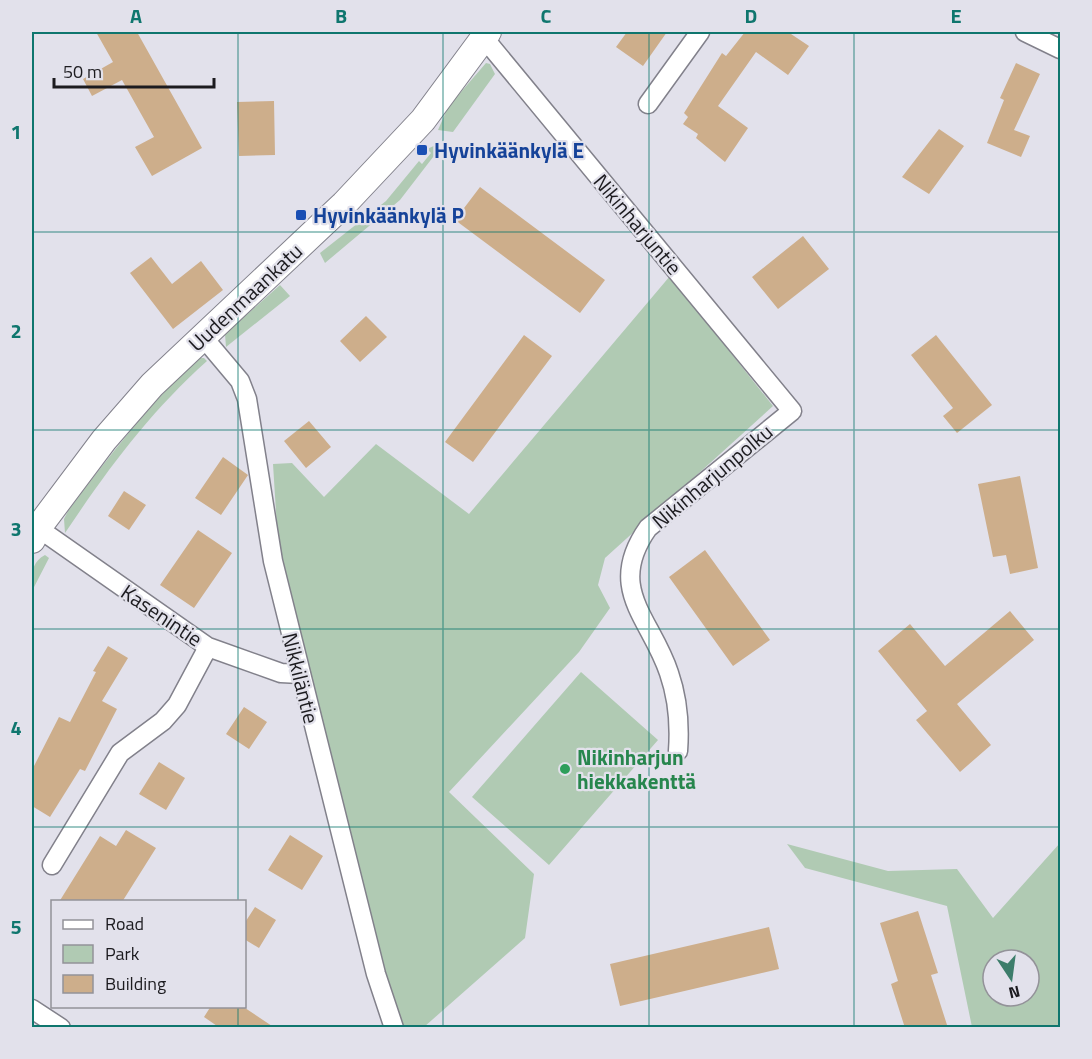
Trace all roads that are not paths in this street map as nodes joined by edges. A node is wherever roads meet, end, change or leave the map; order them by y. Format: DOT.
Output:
graph roads {
  1 [pos="700,32"];
  2 [pos="1025,32"];
  3 [pos="486,35"];
  4 [pos="1060,49"];
  5 [pos="648,104"];
  6 [pos="203,337"];
  7 [pos="792,411"];
  8 [pos="34,534"];
  9 [pos="208,646"];
  10 [pos="300,674"];
  11 [pos="678,751"];
  12 [pos="52,865"];
  13 [pos="32,1009"];
  14 [pos="61,1028"];
  15 [pos="394,1028"];
  1 -- 5 [label="street"];
  2 -- 4 [label="street"];
  3 -- 6 [label="main road, Uudenmaankatu"];
  3 -- 7 [label="street, Nikinharjuntie"];
  6 -- 8 [label="main road, Uudenmaankatu"];
  6 -- 10 [label="street, Nikkiläntie"];
  7 -- 11 [label="street, Nikinharjunpolku"];
  8 -- 9 [label="street, Kasenintie"];
  9 -- 10 [label="street, Kasenintie"];
  9 -- 12 [label="street"];
  10 -- 15 [label="street, Nikkiläntie"];
  13 -- 14 [label="street"];
}
